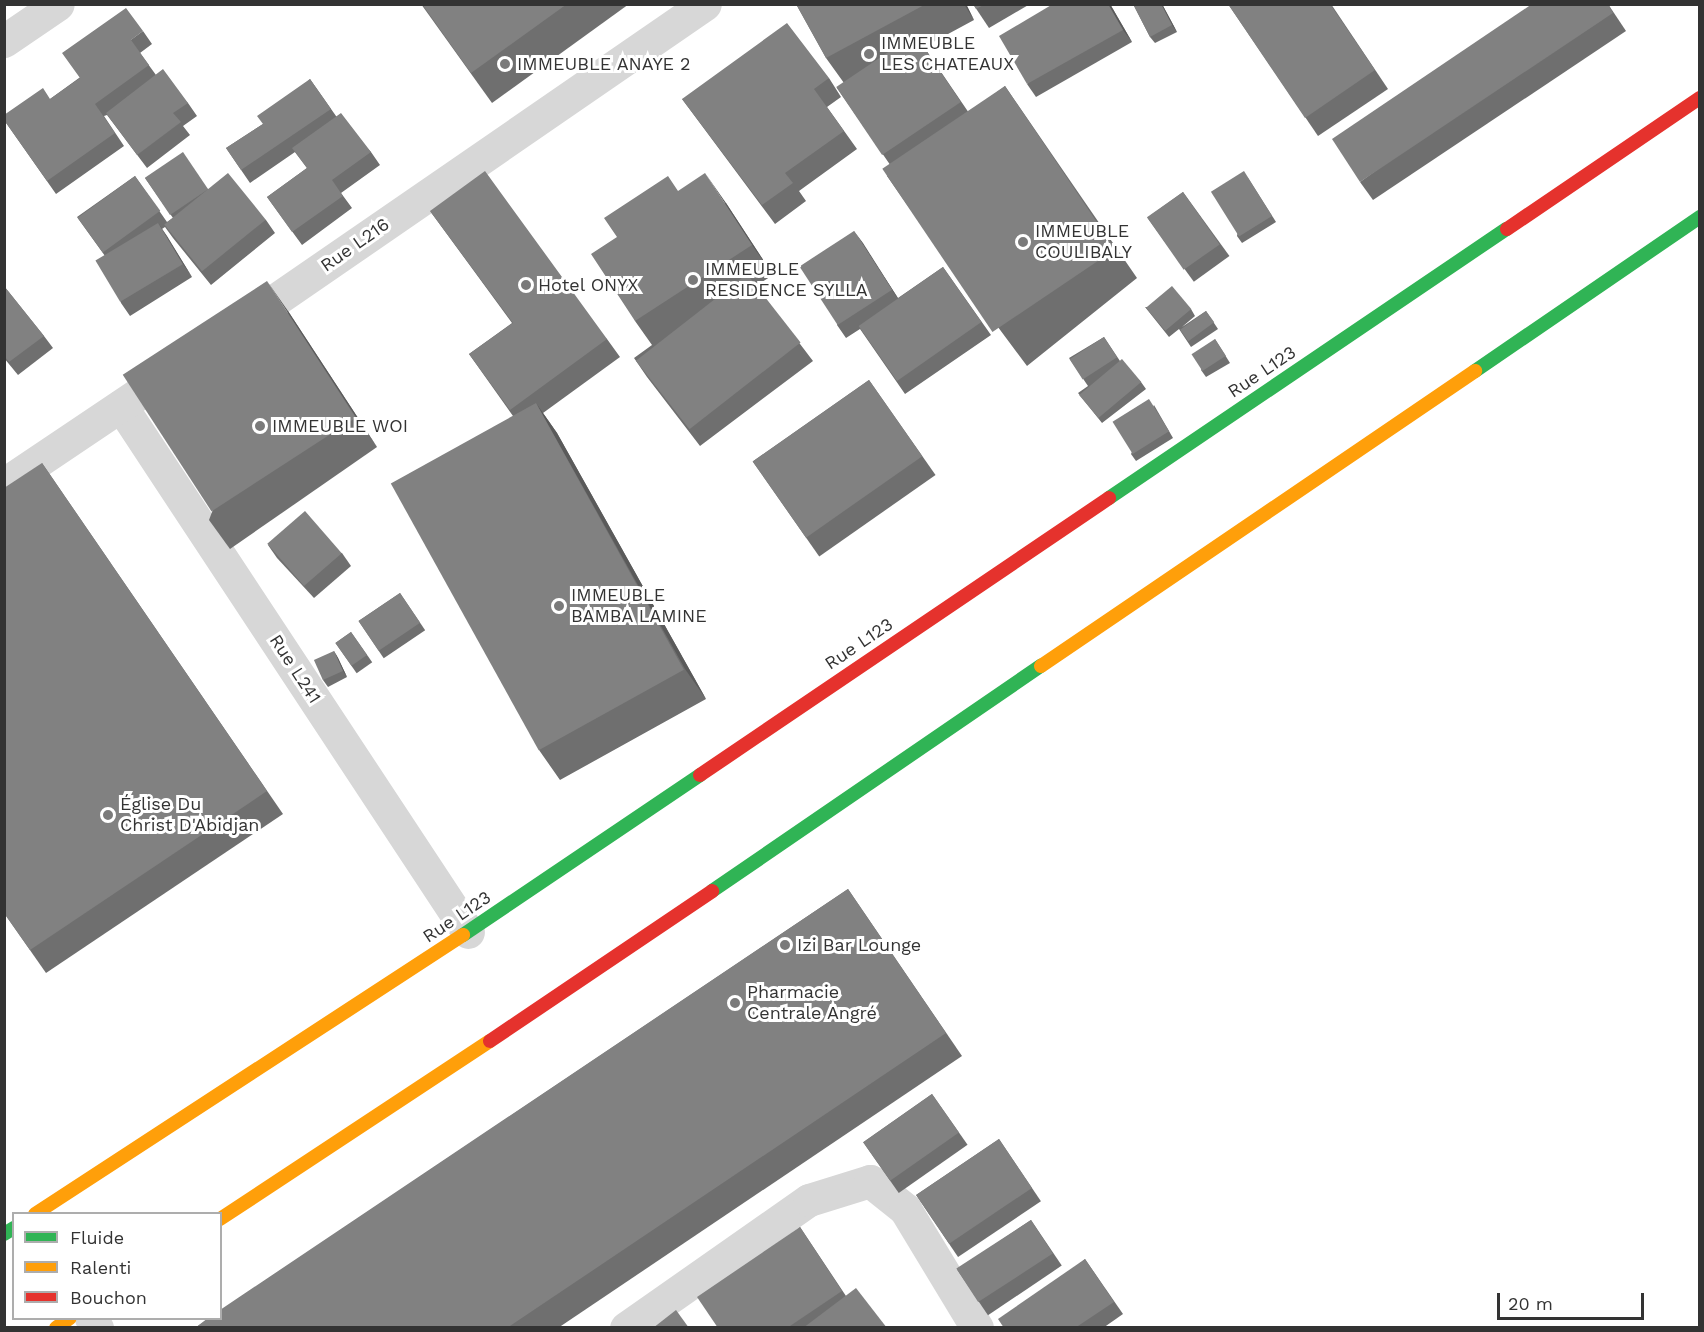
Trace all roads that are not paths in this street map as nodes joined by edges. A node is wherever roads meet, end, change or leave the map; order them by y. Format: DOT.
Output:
graph roads {
  1 [pos="58,4"];
  2 [pos="705,4"];
  3 [pos="4,41"];
  4 [pos="1700,98"];
  5 [pos="1700,217"];
  6 [pos="121,406"];
  7 [pos="4,484"];
  8 [pos="468,932"];
  9 [pos="38,1212"];
  10 [pos="222,1218"];
  11 [pos="626,1328"];
  12 [pos="977,1328"];
  1 -- 3 [label="street"];
  2 -- 6 [label="street, Rue L216"];
  4 -- 8 [label="main road, Rue L123"];
  5 -- 10 [label="main road"];
  6 -- 7 [label="street, Rue L216"];
  6 -- 8 [label="street, Rue L241"];
  8 -- 9 [label="main road, Rue L123"];
  11 -- 12 [label="street"];
}
